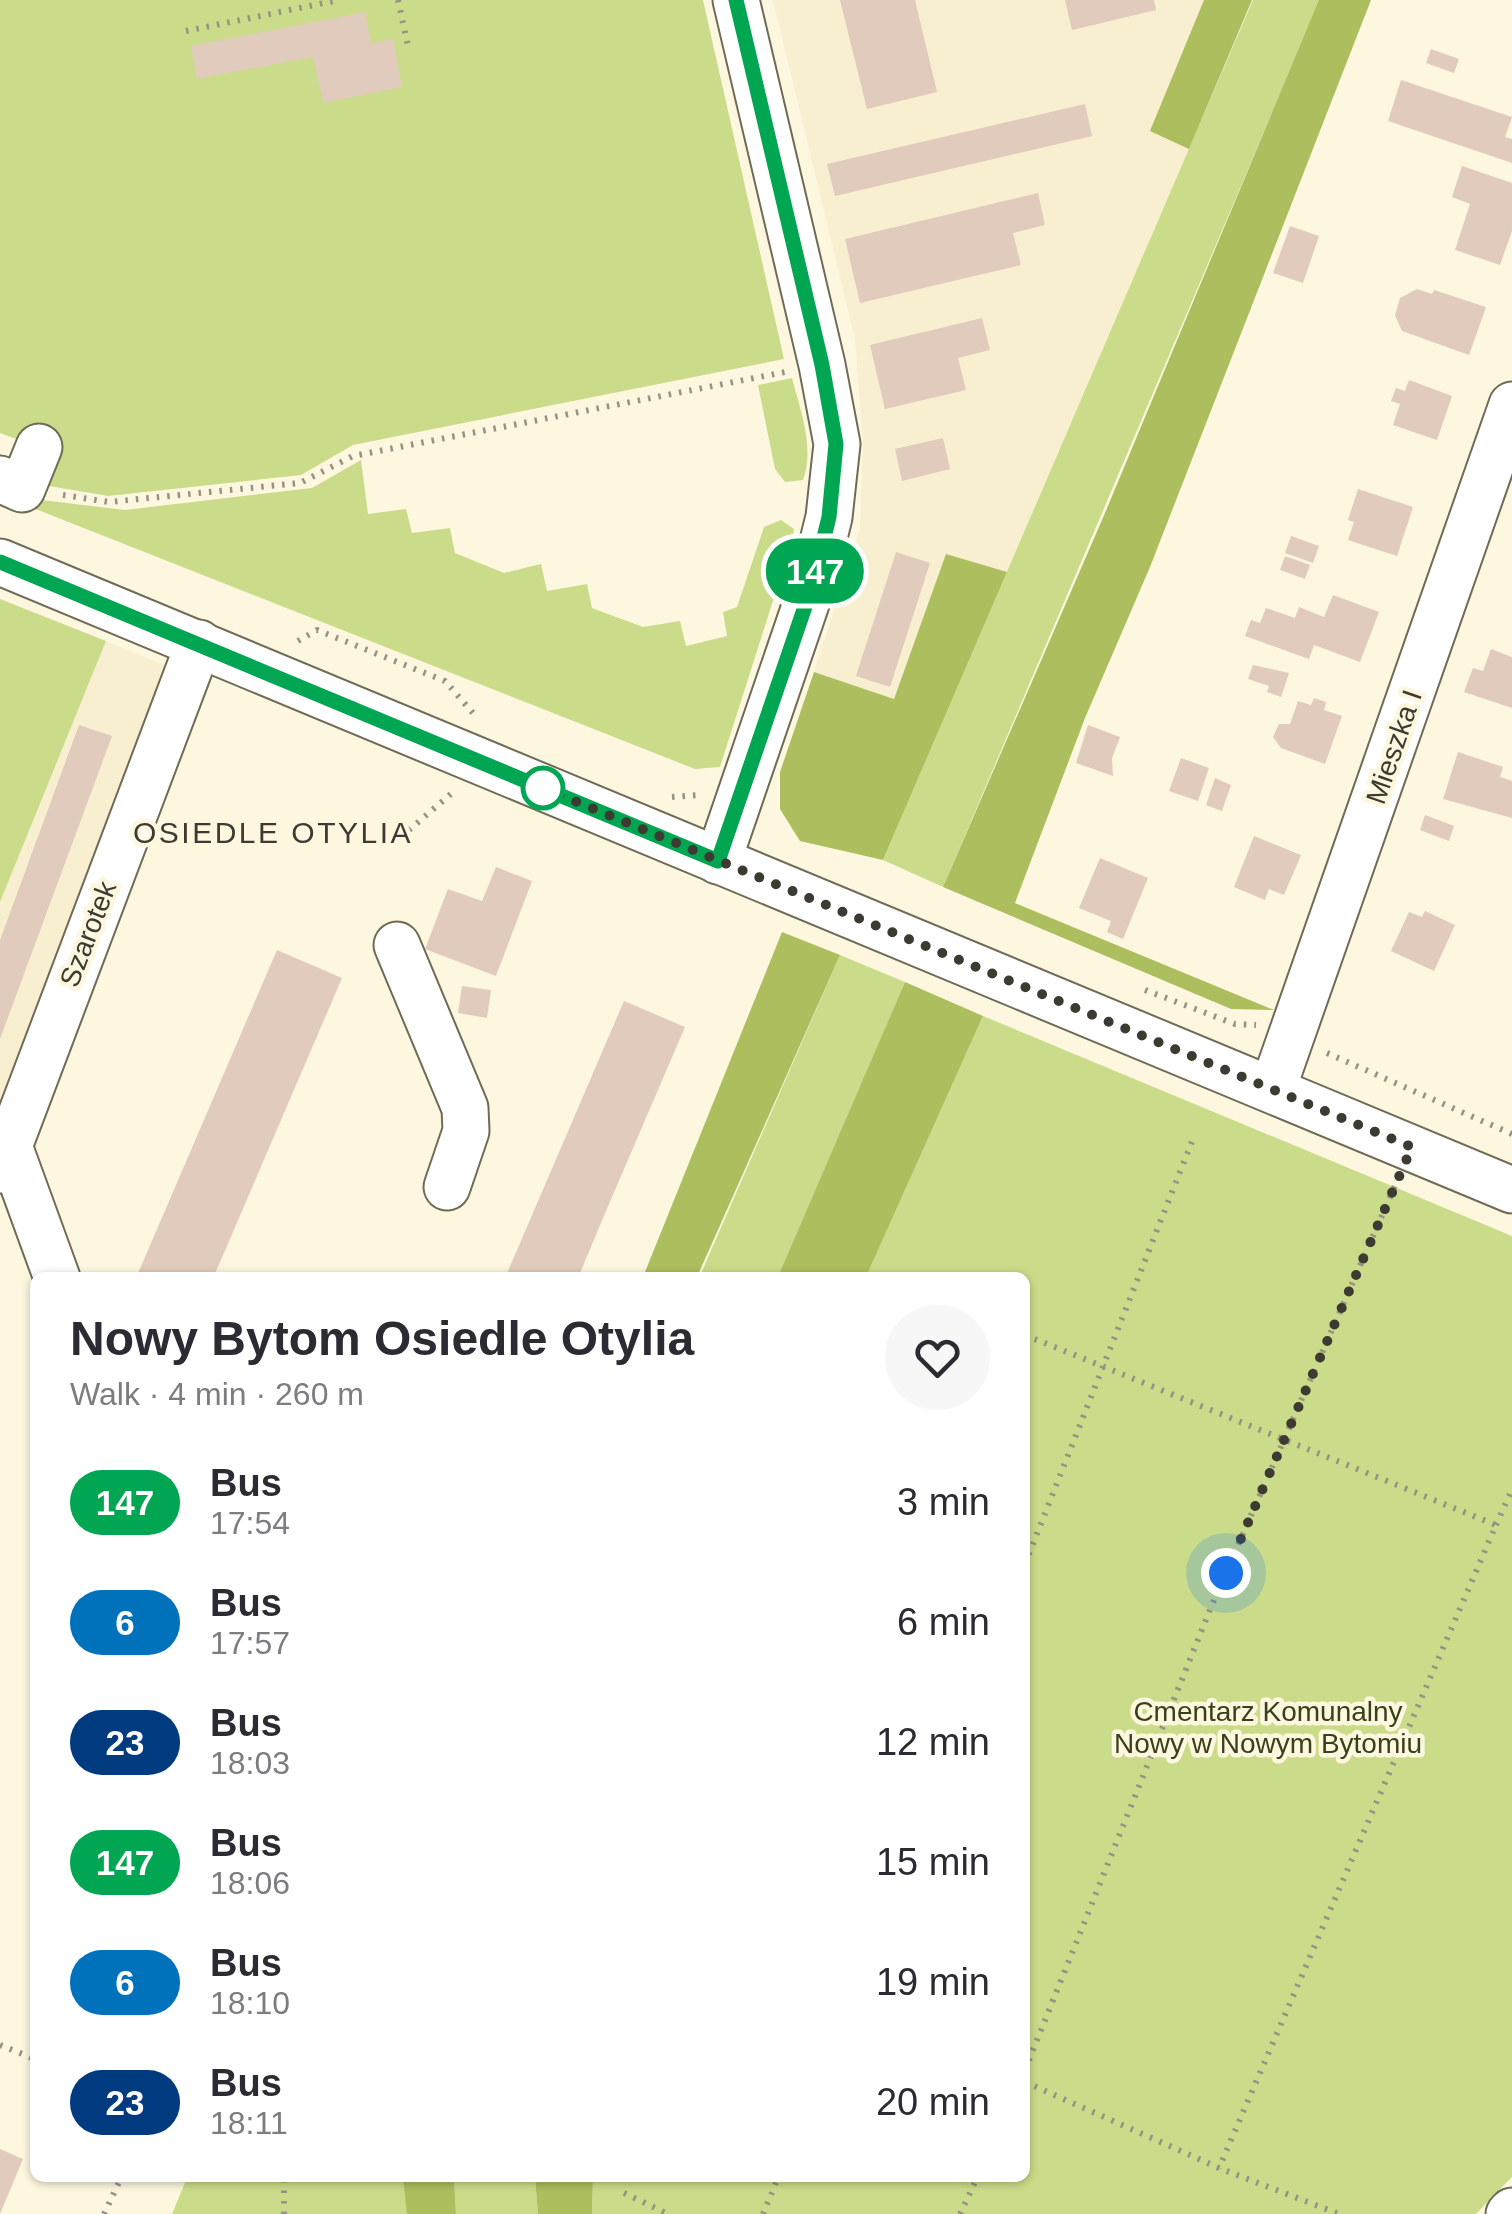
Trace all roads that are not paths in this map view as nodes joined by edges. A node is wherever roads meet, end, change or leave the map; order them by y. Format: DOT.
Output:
graph roads {
  1 [pos="736,0"];
  2 [pos="1512,405"];
  3 [pos="39,448"];
  4 [pos="11,484"];
  5 [pos="0,562"];
  6 [pos="199,643"];
  7 [pos="718,861"];
  8 [pos="396,945"];
  9 [pos="1272,1088"];
  10 [pos="4,1158"];
  11 [pos="447,1187"];
  12 [pos="1512,1190"];
  13 [pos="54,1272"];
  1 -- 7 [label="street"];
  2 -- 9 [label="street, Mieszka I"];
  3 -- 4 [label="street"];
  5 -- 6 [label="street"];
  6 -- 7 [label="street"];
  6 -- 10 [label="street, Szarotek"];
  7 -- 9 [label="street"];
  8 -- 11 [label="street"];
  9 -- 12 [label="street"];
  10 -- 13 [label="street"];
}
